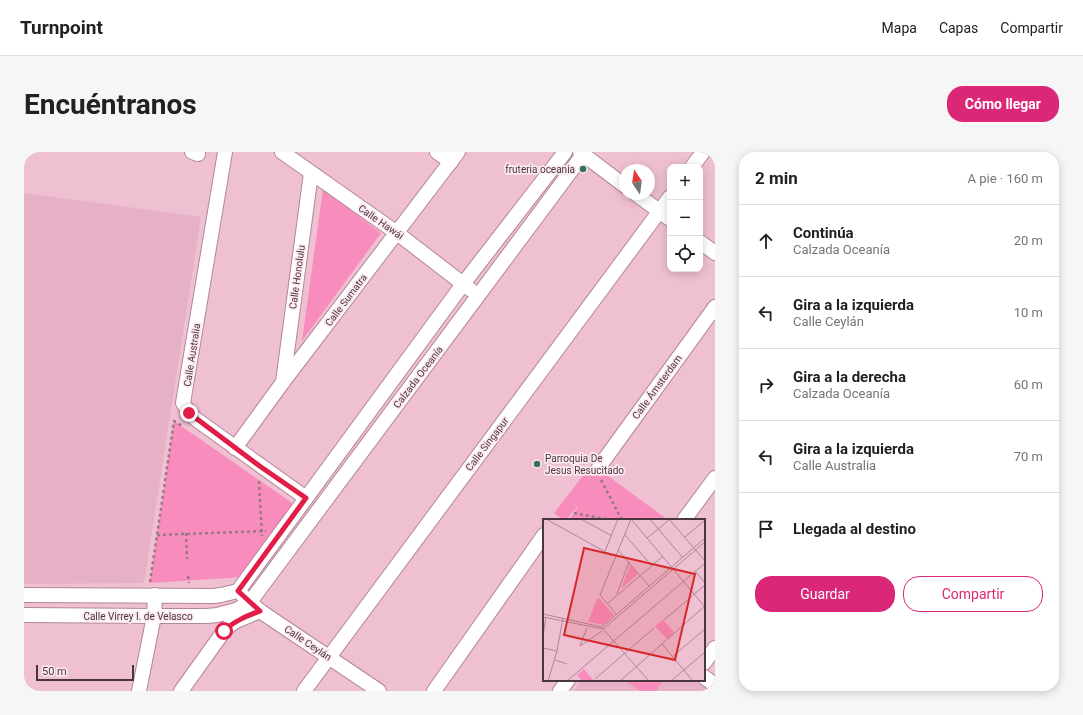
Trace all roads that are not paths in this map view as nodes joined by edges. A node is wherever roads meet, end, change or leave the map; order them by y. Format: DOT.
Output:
graph roads {
  1 [pos="225,152"];
  2 [pos="282,152"];
  3 [pos="437,152"];
  4 [pos="565,152"];
  5 [pos="703,152"];
  6 [pos="583,153"];
  7 [pos="454,157"];
  8 [pos="694,164"];
  9 [pos="311,173"];
  10 [pos="619,181"];
  11 [pos="644,200"];
  12 [pos="669,200"];
  13 [pos="665,215"];
  14 [pos="397,233"];
  15 [pos="703,244"];
  16 [pos="715,253"];
  17 [pos="463,284"];
  18 [pos="479,296"];
  19 [pos="715,307"];
  20 [pos="283,382"];
  21 [pos="235,448"];
  22 [pos="599,473"];
  23 [pos="715,478"];
  24 [pos="306,498"];
  25 [pos="685,519"];
  26 [pos="543,536"];
  27 [pos="152,591"];
  28 [pos="238,591"];
  29 [pos="24,595"];
  30 [pos="255,607"];
  31 [pos="24,615"];
  32 [pos="154,616"];
  33 [pos="715,648"];
  34 [pos="329,657"];
  35 [pos="705,662"];
  36 [pos="705,678"];
  37 [pos="567,681"];
  38 [pos="715,685"];
  39 [pos="139,691"];
  40 [pos="181,691"];
  41 [pos="304,691"];
  42 [pos="379,691"];
  43 [pos="434,691"];
  44 [pos="560,691"];
  1 -- 21 [label="street, Calle Australia"];
  2 -- 9 [label="street, Calle Hawái"];
  3 -- 7 [label="street"];
  4 -- 17 [label="street, Calzada Oceanía"];
  5 -- 8 [label="street"];
  6 -- 10 [label="street"];
  6 -- 18 [label="street, Calzada Oceanía"];
  7 -- 14 [label="street, Calle Sumatra"];
  9 -- 14 [label="street, Calle Hawái"];
  9 -- 20 [label="street, Calle Honolulu"];
  11 -- 13 [label="street"];
  12 -- 13 [label="street, Calle Singapur"];
  13 -- 34 [label="street, Calle Singapur"];
  14 -- 17 [label="street, Calle Hawái"];
  14 -- 20 [label="street, Calle Sumatra"];
  15 -- 16 [label="street"];
  17 -- 18 [label="street, Calle Hawái"];
  17 -- 24 [label="street, Calzada Oceanía"];
  18 -- 30 [label="street, Calzada Oceanía"];
  19 -- 22 [label="street, Calle Ámsterdam"];
  20 -- 21 [label="street, Calle Sumatra"];
  21 -- 24 [label="street, Calle Australia"];
  23 -- 25 [label="street"];
  24 -- 28 [label="street, Calzada Oceanía"];
  26 -- 43 [label="street"];
  27 -- 28 [label="street, Calle Virrey I. de Velasco"];
  27 -- 29 [label="street, Calle Virrey I. de Velasco"];
  27 -- 32 [label="street"];
  28 -- 30 [label="street, Calle Ceylán"];
  30 -- 32 [label="street, Calle Virrey I. de Velasco"];
  30 -- 34 [label="street, Calle Ceylán"];
  30 -- 40 [label="street, Calzada Oceanía"];
  31 -- 32 [label="street, Calle Virrey I. de Velasco"];
  32 -- 39 [label="street"];
  33 -- 35 [label="street"];
  34 -- 41 [label="street, Calle Singapur"];
  34 -- 42 [label="street, Calle Ceylán"];
  36 -- 38 [label="street"];
  37 -- 44 [label="street"];
}
